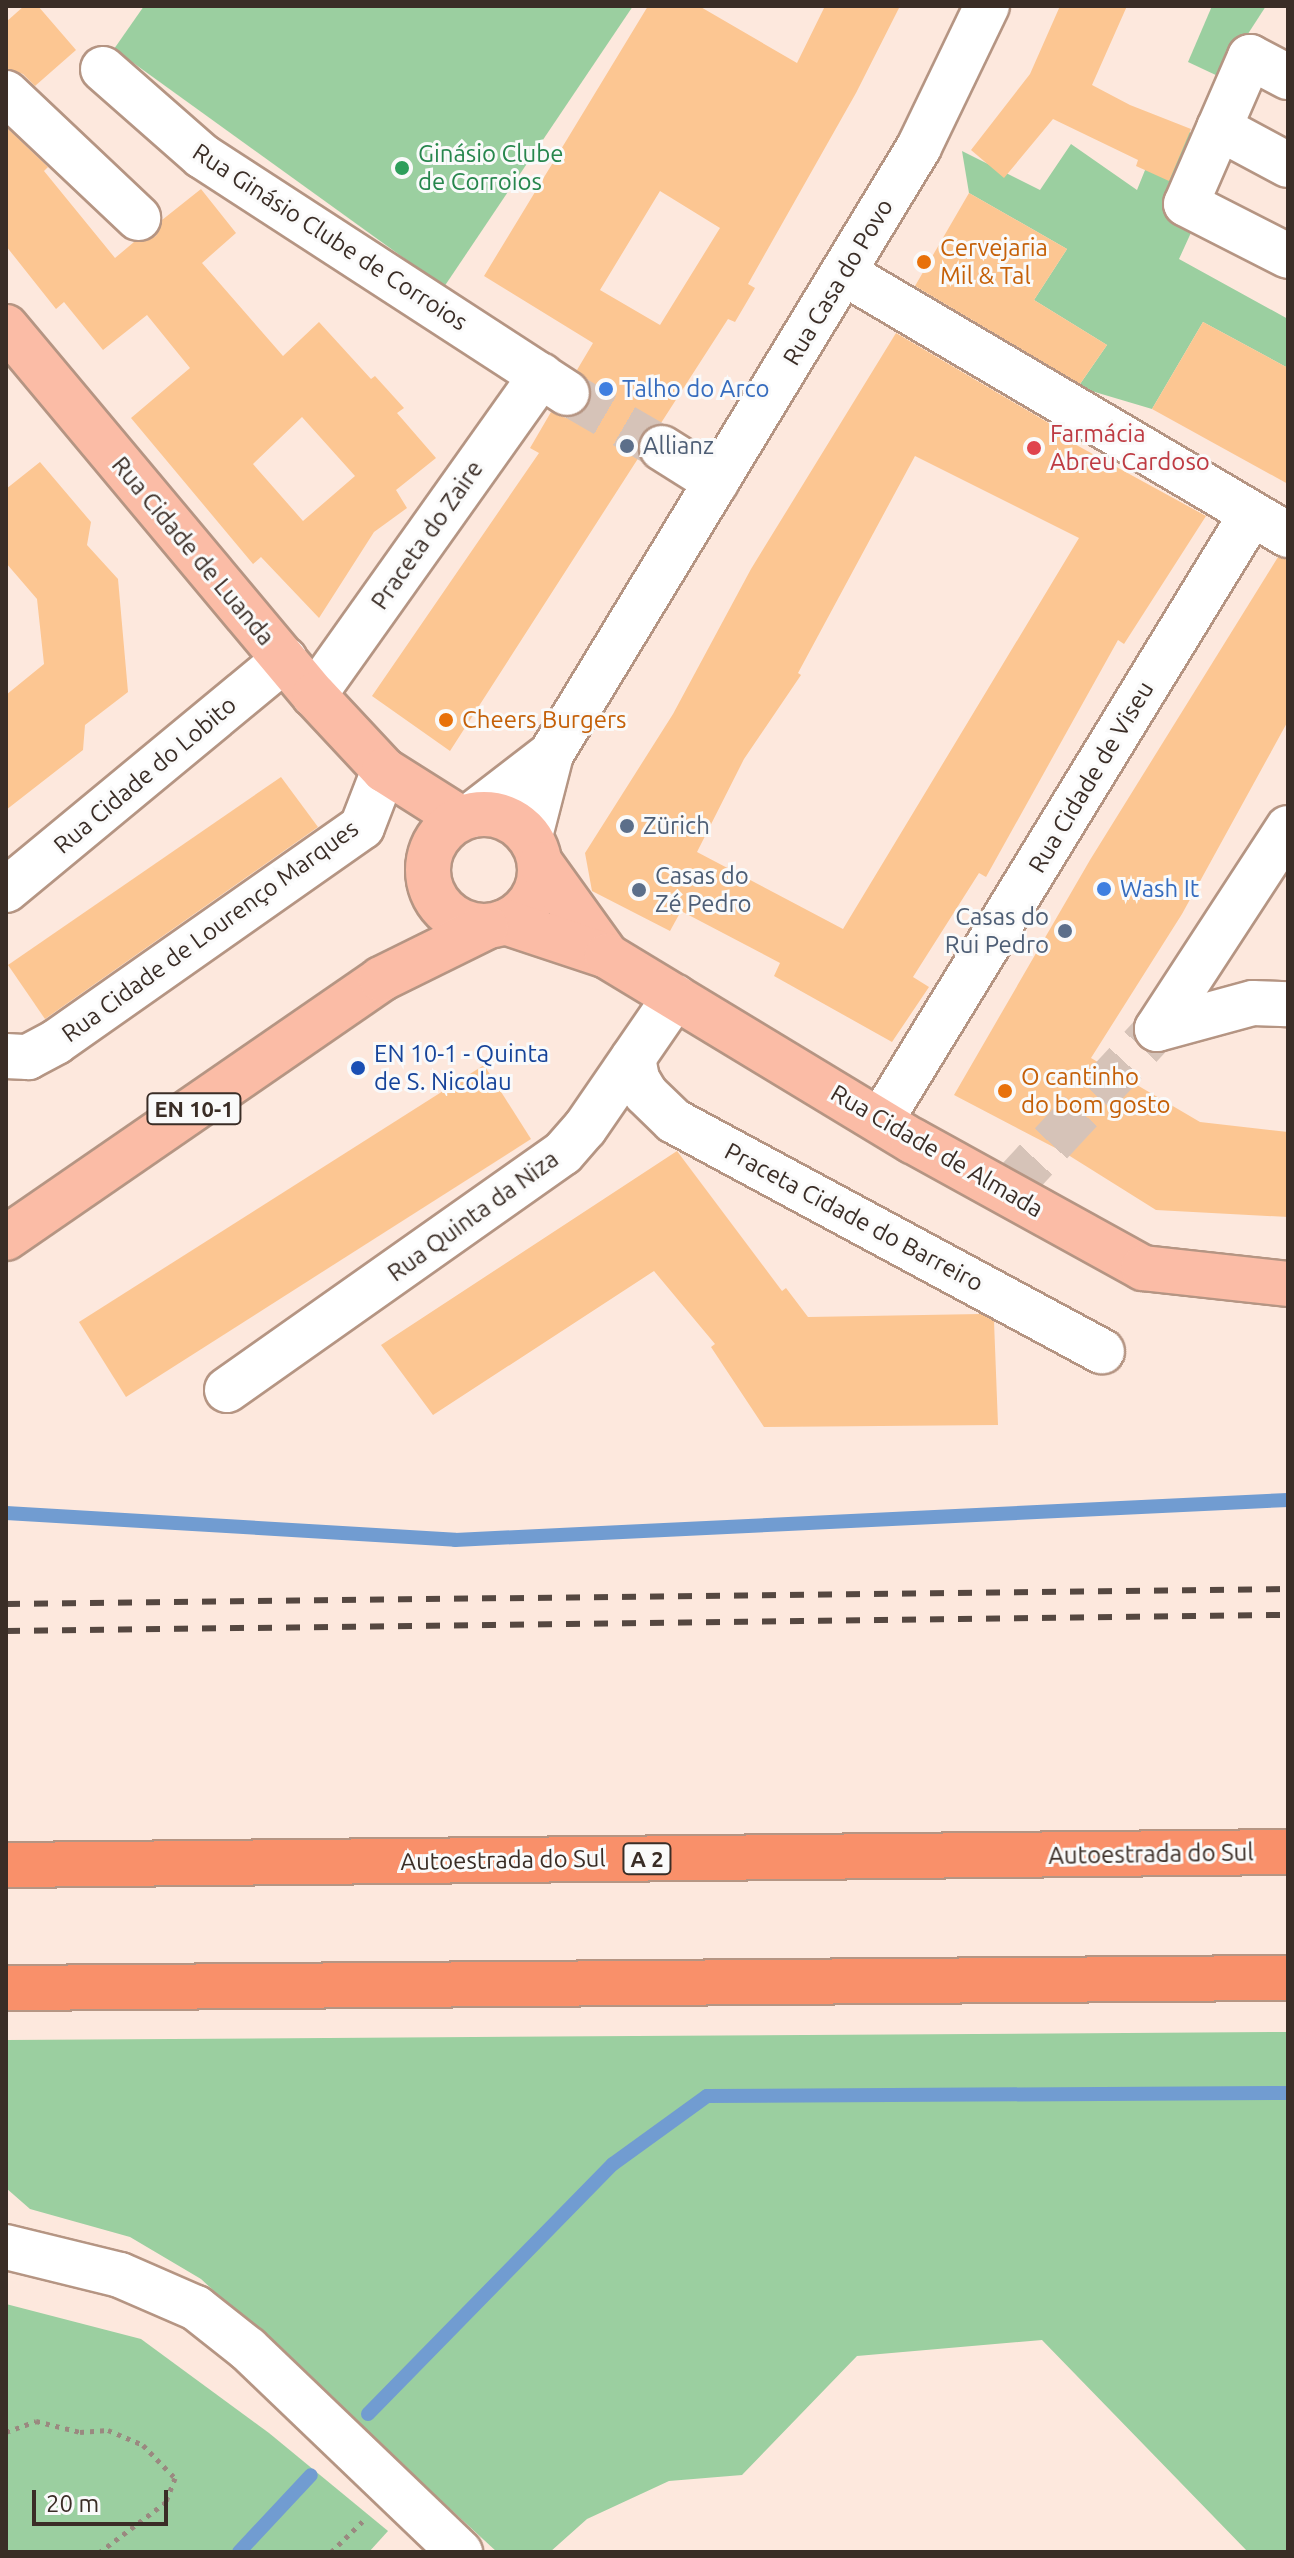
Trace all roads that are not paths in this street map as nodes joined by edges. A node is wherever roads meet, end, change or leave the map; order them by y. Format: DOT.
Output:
graph roads {
  1 [pos="987,6"];
  2 [pos="103,69"];
  3 [pos="1288,77"];
  4 [pos="6,93"];
  5 [pos="1219,128"];
  6 [pos="1288,165"];
  7 [pos="138,218"];
  8 [pos="1288,256"];
  9 [pos="844,273"];
  10 [pos="6,327"];
  11 [pos="554,384"];
  12 [pos="662,448"];
  13 [pos="716,482"];
  14 [pos="1270,525"];
  15 [pos="285,659"];
  16 [pos="314,695"];
  17 [pos="551,754"];
  18 [pos="384,770"];
  19 [pos="466,817"];
  20 [pos="1288,828"];
  21 [pos="535,850"];
  22 [pos="429,856"];
  23 [pos="6,890"];
  24 [pos="436,901"];
  25 [pos="496,924"];
  26 [pos="607,956"];
  27 [pos="381,979"];
  28 [pos="675,997"];
  29 [pos="1288,1004"];
  30 [pos="6,1056"];
  31 [pos="633,1058"];
  32 [pos="881,1120"];
  33 [pos="6,1238"];
  34 [pos="1288,1284"];
  35 [pos="1102,1351"];
  36 [pos="227,1390"];
  37 [pos="1288,1852"];
  38 [pos="6,1865"];
  39 [pos="1288,1978"];
  40 [pos="6,1988"];
  41 [pos="6,2247"];
  42 [pos="460,2552"];
  1 -- 9 [label="street, Rua Casa do Povo"];
  2 -- 11 [label="street, Rua Ginásio Clube de Corroios"];
  3 -- 5 [label="street"];
  4 -- 7 [label="street"];
  5 -- 6 [label="street"];
  5 -- 8 [label="street"];
  9 -- 13 [label="street, Rua Casa do Povo"];
  9 -- 14 [label="street"];
  10 -- 15 [label="main road, Rua Cidade de Luanda"];
  11 -- 16 [label="street, Praceta do Zaire"];
  12 -- 13 [label="street"];
  13 -- 17 [label="street, Rua Casa do Povo"];
  14 -- 32 [label="street, Rua Cidade de Viseu"];
  15 -- 16 [label="main road, Rua Cidade de Luanda"];
  15 -- 23 [label="street, Rua Cidade do Lobito"];
  16 -- 18 [label="main road, Rua Cidade de Luanda"];
  17 -- 19 [label="street, Rua Casa do Povo"];
  17 -- 21 [label="street, Rua Casa do Povo"];
  18 -- 19 [label="main road, Rua Cidade de Luanda"];
  18 -- 22 [label="main road, Rua Cidade de Luanda"];
  18 -- 30 [label="street, Rua Cidade de Lourenço Marques"];
  19 -- 21 [label="main road"];
  19 -- 22 [label="main road"];
  20 -- 29 [label="street"];
  21 -- 25 [label="main road"];
  21 -- 26 [label="main road, Rua Cidade de Almada"];
  22 -- 24 [label="main road"];
  24 -- 25 [label="main road"];
  24 -- 27 [label="main road, EN 10-1"];
  25 -- 26 [label="main road, Rua Cidade de Almada"];
  25 -- 27 [label="main road, EN 10-1"];
  26 -- 28 [label="main road, Rua Cidade de Almada"];
  27 -- 33 [label="main road, EN 10-1"];
  28 -- 31 [label="street, Rua Quinta da Niza"];
  28 -- 32 [label="main road, Rua Cidade de Almada"];
  31 -- 35 [label="street, Praceta Cidade do Barreiro"];
  31 -- 36 [label="street, Rua Quinta da Niza"];
  32 -- 34 [label="main road, Rua Cidade de Almada"];
  37 -- 38 [label="highway, Autoestrada do Sul / A 2"];
  39 -- 40 [label="highway"];
  41 -- 42 [label="street"];
}
